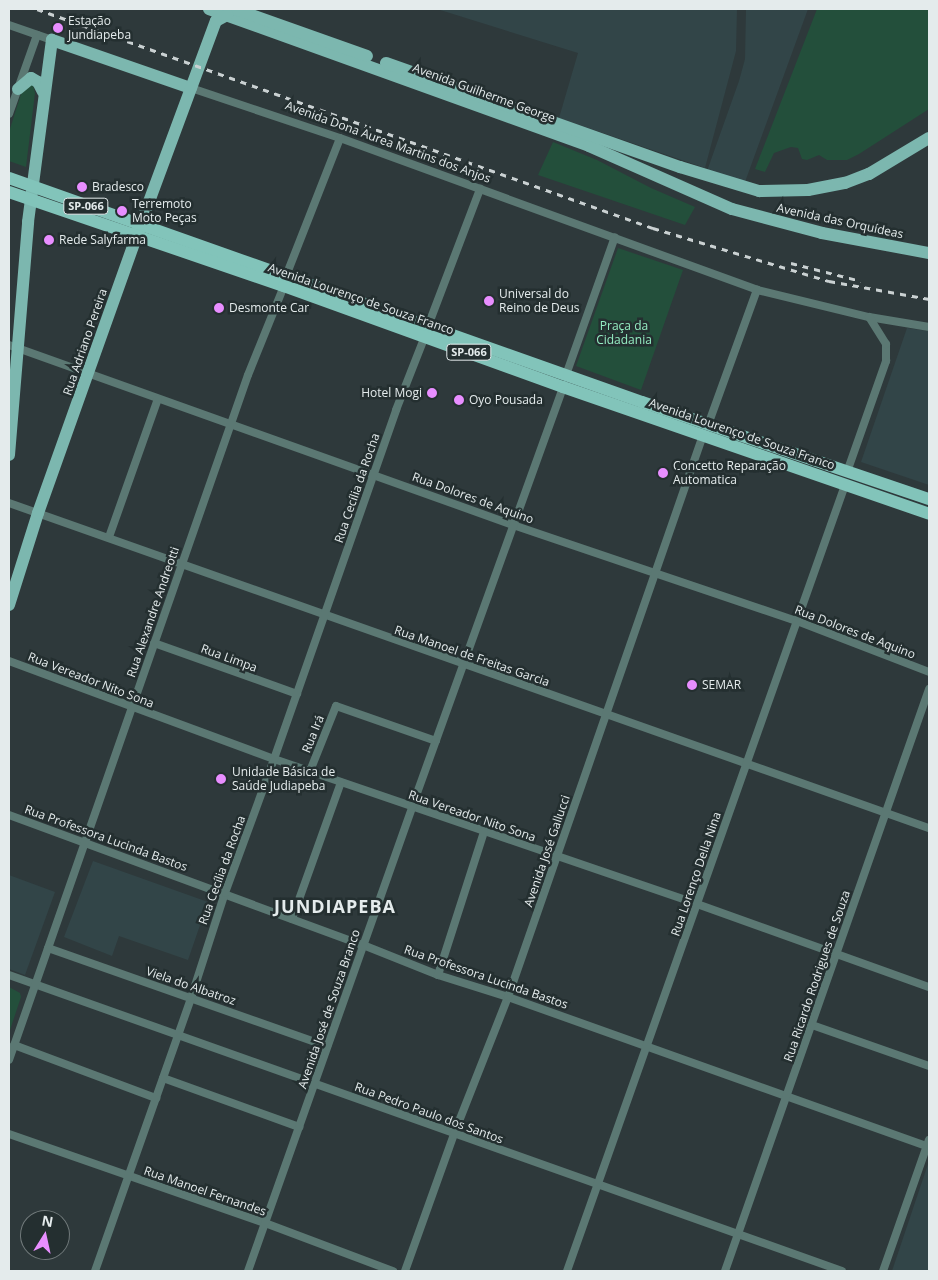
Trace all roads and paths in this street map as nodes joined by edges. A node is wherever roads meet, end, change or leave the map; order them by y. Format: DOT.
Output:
graph roads {
  1 [pos="220,13"];
  2 [pos="9,24"];
  3 [pos="37,35"];
  4 [pos="52,40"];
  5 [pos="191,88"];
  6 [pos="18,89"];
  7 [pos="43,92"];
  8 [pos="9,114"];
  9 [pos="340,138"];
  10 [pos="929,138"];
  11 [pos="9,178"];
  12 [pos="32,187"];
  13 [pos="480,189"];
  14 [pos="750,189"];
  15 [pos="9,192"];
  16 [pos="31,200"];
  17 [pos="746,213"];
  18 [pos="138,231"];
  19 [pos="615,237"];
  20 [pos="929,253"];
  21 [pos="285,281"];
  22 [pos="757,290"];
  23 [pos="869,317"];
  24 [pos="929,327"];
  25 [pos="427,331"];
  26 [pos="14,347"];
  27 [pos="88,373"];
  28 [pos="565,381"];
  29 [pos="158,399"];
  30 [pos="231,424"];
  31 [pos="706,430"];
  32 [pos="9,455"];
  33 [pos="374,475"];
  34 [pos="846,478"];
  35 [pos="929,499"];
  36 [pos="9,503"];
  37 [pos="38,513"];
  38 [pos="929,514"];
  39 [pos="513,525"];
  40 [pos="109,538"];
  41 [pos="182,565"];
  42 [pos="655,574"];
  43 [pos="9,606"];
  44 [pos="324,616"];
  45 [pos="797,621"];
  46 [pos="154,643"];
  47 [pos="9,661"];
  48 [pos="463,665"];
  49 [pos="929,672"];
  50 [pos="929,689"];
  51 [pos="297,694"];
  52 [pos="132,708"];
  53 [pos="607,716"];
  54 [pos="436,741"];
  55 [pos="274,759"];
  56 [pos="746,764"];
  57 [pos="310,771"];
  58 [pos="341,782"];
  59 [pos="412,807"];
  60 [pos="885,814"];
  61 [pos="9,815"];
  62 [pos="929,828"];
  63 [pos="484,832"];
  64 [pos="84,842"];
  65 [pos="556,857"];
  66 [pos="225,893"];
  67 [pos="697,904"];
  68 [pos="292,919"];
  69 [pos="363,945"];
  70 [pos="48,948"];
  71 [pos="836,955"];
  72 [pos="9,975"];
  73 [pos="438,975"];
  74 [pos="35,985"];
  75 [pos="929,987"];
  76 [pos="508,997"];
  77 [pos="191,998"];
  78 [pos="812,1025"];
  79 [pos="178,1036"];
  80 [pos="14,1045"];
  81 [pos="327,1046"];
  82 [pos="647,1046"];
  83 [pos="9,1060"];
  84 [pos="929,1066"];
  85 [pos="163,1078"];
  86 [pos="314,1084"];
  87 [pos="787,1095"];
  88 [pos="156,1098"];
  89 [pos="299,1127"];
  90 [pos="9,1134"];
  91 [pos="454,1134"];
  92 [pos="929,1144"];
  93 [pos="128,1176"];
  94 [pos="598,1185"];
  95 [pos="265,1223"];
  96 [pos="738,1235"];
  97 [pos="95,1271"];
  98 [pos="248,1271"];
  99 [pos="393,1271"];
  100 [pos="404,1271"];
  101 [pos="567,1271"];
  102 [pos="725,1271"];
  103 [pos="842,1271"];
  104 [pos="883,1271"];
  1 -- 5 [label="main road, Rua Adriano Pereira"];
  1 -- 14 [label="main road, Avenida Guilherme George"];
  1 -- 17 [label="main road, Avenida Guilherme George"];
  2 -- 3 [label="street, Avenida Dona Aurea Martins dos Anjos"];
  3 -- 4 [label="street, Avenida Dona Aurea Martins dos Anjos"];
  3 -- 6 [label="street"];
  4 -- 5 [label="main road, Avenida Dona Aurea Martins dos Anjos"];
  4 -- 7 [label="main road"];
  5 -- 9 [label="street, Avenida Dona Aurea Martins dos Anjos"];
  5 -- 18 [label="main road, Rua Adriano Pereira"];
  6 -- 7 [label="main road"];
  6 -- 8 [label="street"];
  7 -- 12 [label="main road"];
  9 -- 13 [label="street, Avenida Dona Aurea Martins dos Anjos"];
  9 -- 21 [label="street, Rua Alexandre Andreotti"];
  10 -- 14 [label="main road, Avenida das Orquídeas"];
  11 -- 12 [label="highway, Avenida Lourenço de Souza Franco / SP-066"];
  12 -- 16 [label="main road"];
  12 -- 18 [label="highway, Avenida Lourenço de Souza Franco / SP-066"];
  13 -- 19 [label="street, Avenida Dona Aurea Martins dos Anjos"];
  13 -- 25 [label="street, Rua Cecília da Rocha"];
  15 -- 16 [label="highway, Avenida Lourenço de Souza Franco / SP-066"];
  16 -- 18 [label="highway, Avenida Lourenço de Souza Franco / SP-066"];
  16 -- 26 [label="main road"];
  17 -- 20 [label="main road, Avenida das Orquídeas"];
  18 -- 21 [label="highway, Avenida Lourenço de Souza Franco / SP-066"];
  18 -- 27 [label="main road, Rua Adriano Pereira"];
  19 -- 22 [label="street, Avenida Dona Aurea Martins dos Anjos"];
  19 -- 28 [label="street, Avenida José de Souza Branco"];
  21 -- 25 [label="highway, Avenida Lourenço de Souza Franco / SP-066"];
  21 -- 30 [label="street, Rua Alexandre Andreotti"];
  22 -- 23 [label="street, Avenida Dona Aurea Martins dos Anjos"];
  22 -- 31 [label="street, Avenida José Gallucci"];
  23 -- 24 [label="street, Avenida Dona Aurea Martins dos Anjos"];
  23 -- 34 [label="street, Rua Lorenço Della Nina"];
  25 -- 28 [label="highway, Avenida Lourenço de Souza Franco / SP-066"];
  25 -- 33 [label="street, Rua Cecília da Rocha"];
  26 -- 27 [label="street, Rua Dolores de Aquino"];
  26 -- 32 [label="main road"];
  27 -- 29 [label="street, Rua Dolores de Aquino"];
  27 -- 37 [label="main road, Rua Adriano Pereira"];
  28 -- 31 [label="highway, Avenida Lourenço de Souza Franco / SP-066"];
  28 -- 39 [label="street, Avenida José de Souza Branco"];
  29 -- 30 [label="street, Rua Dolores de Aquino"];
  29 -- 40 [label="street"];
  30 -- 33 [label="street, Rua Dolores de Aquino"];
  30 -- 41 [label="street, Rua Alexandre Andreotti"];
  31 -- 34 [label="highway, Avenida Lourenço de Souza Franco / SP-066"];
  31 -- 42 [label="street, Avenida José Gallucci"];
  33 -- 39 [label="street, Rua Dolores de Aquino"];
  33 -- 44 [label="street, Rua Cecília da Rocha"];
  34 -- 35 [label="highway, Avenida Lourenço de Souza Franco / SP-066"];
  34 -- 38 [label="highway, Avenida Lourenço de Souza Franco / SP-066"];
  34 -- 45 [label="street, Rua Lorenço Della Nina"];
  36 -- 37 [label="street, Rua Manoel de Freitas Garcia"];
  37 -- 40 [label="street, Rua Manoel de Freitas Garcia"];
  37 -- 43 [label="main road, Rua Adriano Pereira"];
  39 -- 42 [label="street, Rua Dolores de Aquino"];
  39 -- 48 [label="street, Avenida José de Souza Branco"];
  40 -- 41 [label="street, Rua Manoel de Freitas Garcia"];
  41 -- 44 [label="street, Rua Manoel de Freitas Garcia"];
  41 -- 46 [label="street, Rua Alexandre Andreotti"];
  42 -- 45 [label="street, Rua Dolores de Aquino"];
  42 -- 53 [label="street, Avenida José Gallucci"];
  44 -- 48 [label="street, Rua Manoel de Freitas Garcia"];
  44 -- 51 [label="street, Rua Cecília da Rocha"];
  45 -- 49 [label="street, Rua Dolores de Aquino"];
  45 -- 56 [label="street, Rua Lorenço Della Nina"];
  46 -- 51 [label="street, Rua Limpa"];
  46 -- 52 [label="street, Rua Alexandre Andreotti"];
  47 -- 52 [label="street, Rua Vereador Nito Sona"];
  48 -- 53 [label="street, Rua Manoel de Freitas Garcia"];
  48 -- 54 [label="street, Avenida José de Souza Branco"];
  50 -- 60 [label="street, Rua Ricardo Rodrigues de Souza"];
  51 -- 55 [label="street, Rua Cecília da Rocha"];
  52 -- 55 [label="street, Rua Vereador Nito Sona"];
  52 -- 64 [label="street, Rua Alexandre Andreotti"];
  53 -- 56 [label="street, Rua Manoel de Freitas Garcia"];
  53 -- 65 [label="street, Avenida José Gallucci"];
  54 -- 57 [label="street, Rua Irá"];
  54 -- 59 [label="street, Avenida José de Souza Branco"];
  55 -- 57 [label="street, Rua Vereador Nito Sona"];
  55 -- 66 [label="street, Rua Cecília da Rocha"];
  56 -- 60 [label="street, Rua Manoel de Freitas Garcia"];
  56 -- 67 [label="street, Rua Lorenço Della Nina"];
  57 -- 58 [label="street, Rua Vereador Nito Sona"];
  58 -- 59 [label="street, Rua Vereador Nito Sona"];
  58 -- 68 [label="street"];
  59 -- 63 [label="street, Rua Vereador Nito Sona"];
  59 -- 69 [label="street, Avenida José de Souza Branco"];
  60 -- 62 [label="street, Rua Manoel de Freitas Garcia"];
  60 -- 71 [label="street, Rua Ricardo Rodrigues de Souza"];
  61 -- 64 [label="street, Rua Professora Lucinda Bastos"];
  63 -- 65 [label="street, Rua Vereador Nito Sona"];
  63 -- 73 [label="street"];
  64 -- 66 [label="street, Rua Professora Lucinda Bastos"];
  64 -- 70 [label="street, Rua Alexandre Andreotti"];
  65 -- 67 [label="street, Rua Vereador Nito Sona"];
  65 -- 76 [label="street, Avenida José Gallucci"];
  66 -- 68 [label="street, Rua Professora Lucinda Bastos"];
  66 -- 77 [label="street, Rua Cecília da Rocha"];
  67 -- 71 [label="street, Rua Vereador Nito Sona"];
  67 -- 82 [label="street, Rua Lorenço Della Nina"];
  68 -- 69 [label="street, Rua Professora Lucinda Bastos"];
  69 -- 73 [label="street, Rua Professora Lucinda Bastos"];
  69 -- 81 [label="street, Avenida José de Souza Branco"];
  70 -- 74 [label="street, Rua Alexandre Andreotti"];
  70 -- 77 [label="street, Viela do Albatroz"];
  71 -- 75 [label="street, Rua Vereador Nito Sona"];
  71 -- 78 [label="street, Rua Ricardo Rodrigues de Souza"];
  72 -- 74 [label="street, Rua Pedro Paulo dos Santos"];
  73 -- 76 [label="street, Rua Professora Lucinda Bastos"];
  74 -- 79 [label="street, Rua Pedro Paulo dos Santos"];
  74 -- 80 [label="street, Rua Alexandre Andreotti"];
  76 -- 82 [label="street, Rua Professora Lucinda Bastos"];
  76 -- 91 [label="street, Avenida José Gallucci"];
  77 -- 79 [label="street, Rua Cecília da Rocha"];
  77 -- 81 [label="street, Viela do Albatroz"];
  78 -- 84 [label="street"];
  78 -- 87 [label="street, Rua Ricardo Rodrigues de Souza"];
  79 -- 85 [label="street, Rua Cecília da Rocha"];
  79 -- 86 [label="street, Rua Pedro Paulo dos Santos"];
  80 -- 83 [label="street, Rua Alexandre Andreotti"];
  80 -- 88 [label="street"];
  81 -- 86 [label="street, Avenida José de Souza Branco"];
  82 -- 87 [label="street, Rua Professora Lucinda Bastos"];
  82 -- 94 [label="street, Rua Lorenço Della Nina"];
  85 -- 88 [label="street, Rua Cecília da Rocha"];
  85 -- 89 [label="street"];
  86 -- 89 [label="street, Avenida José de Souza Branco"];
  86 -- 91 [label="street, Rua Pedro Paulo dos Santos"];
  87 -- 92 [label="street, Rua Professora Lucinda Bastos"];
  87 -- 96 [label="street, Rua Ricardo Rodrigues de Souza"];
  88 -- 93 [label="street, Rua Cecília da Rocha"];
  89 -- 95 [label="street, Avenida José de Souza Branco"];
  90 -- 93 [label="street, Rua Manoel Fernandes"];
  91 -- 94 [label="street, Rua Pedro Paulo dos Santos"];
  91 -- 100 [label="street, Avenida José Gallucci"];
  92 -- 104 [label="street"];
  93 -- 95 [label="street, Rua Manoel Fernandes"];
  93 -- 97 [label="street, Rua Cecília da Rocha"];
  94 -- 96 [label="street, Rua Pedro Paulo dos Santos"];
  94 -- 101 [label="street, Rua Lorenço Della Nina"];
  95 -- 98 [label="street, Avenida José de Souza Branco"];
  95 -- 99 [label="street, Rua Manoel Fernandes"];
  96 -- 102 [label="street, Rua Ricardo Rodrigues de Souza"];
  96 -- 103 [label="street, Rua Pedro Paulo dos Santos"];
}
